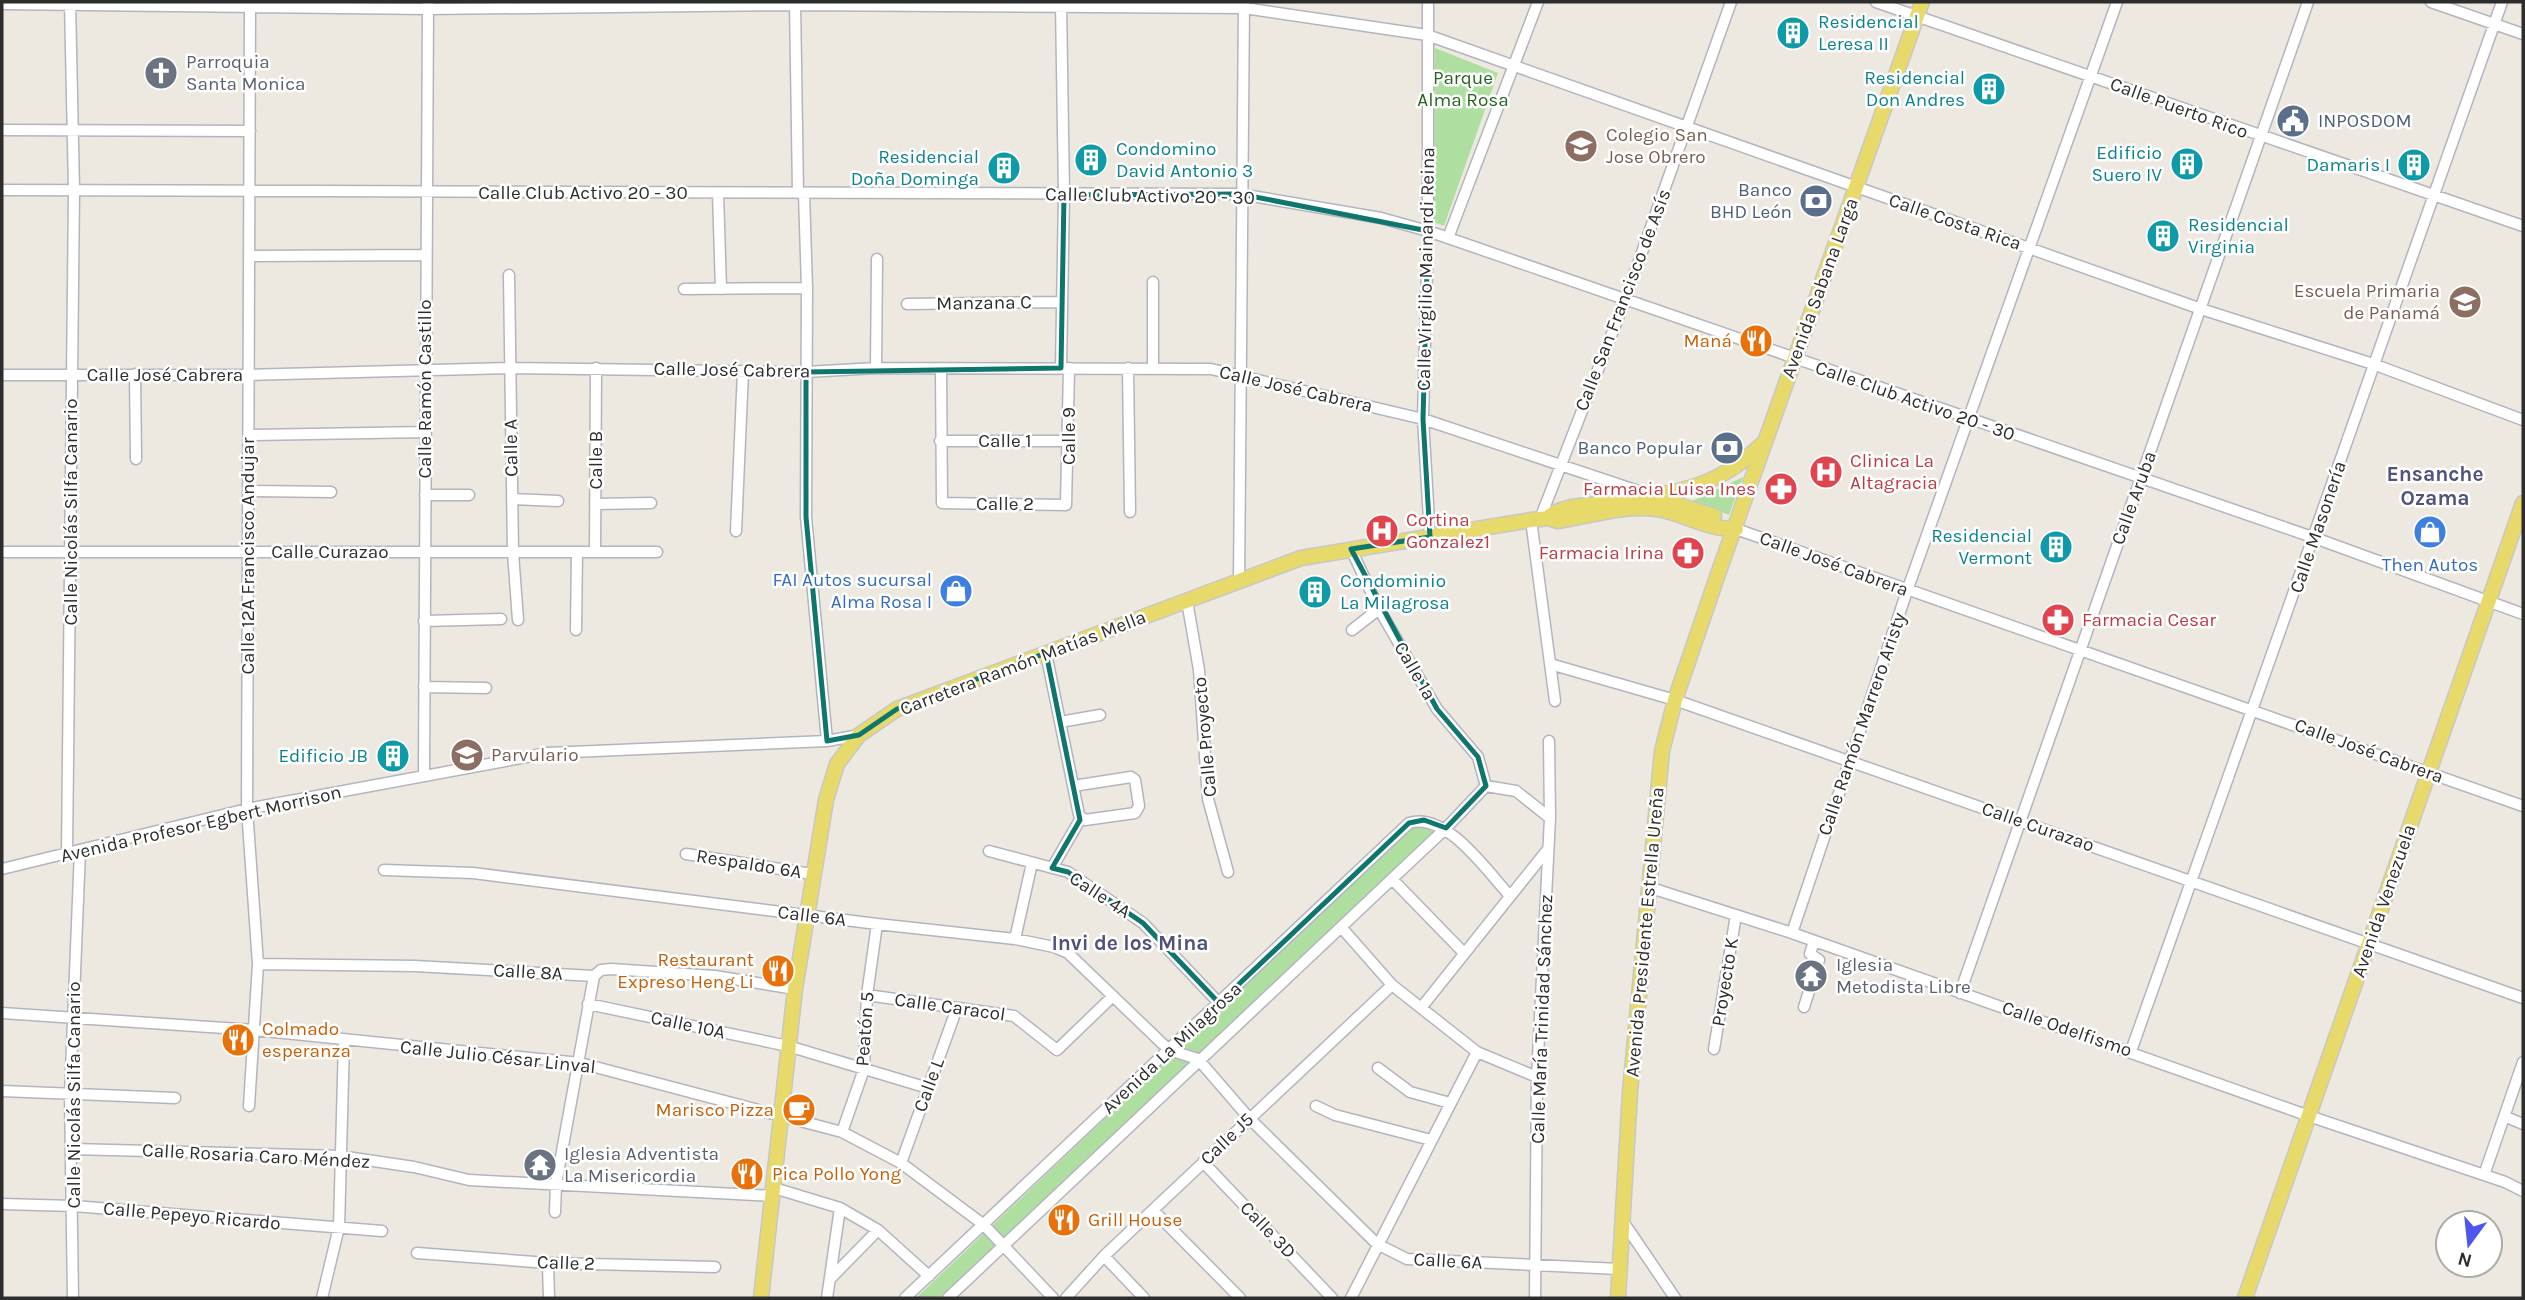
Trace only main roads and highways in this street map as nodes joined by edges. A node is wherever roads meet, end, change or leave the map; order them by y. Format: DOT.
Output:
graph roads {
  1 [pos="1922,2"];
  2 [pos="1765,442"];
  3 [pos="1650,495"];
  4 [pos="2523,503"];
  5 [pos="1540,519"];
  6 [pos="1736,529"];
  7 [pos="1718,574"];
  8 [pos="761,1298"];
  9 [pos="1618,1298"];
  10 [pos="2245,1298"];
  1 -- 2 [label="main road, Avenida Sabana Larga"];
  2 -- 3 [label="main road, Carretera Ramón Matías Mella"];
  2 -- 6 [label="main road, Avenida Sabana Larga"];
  3 -- 5 [label="main road, Carretera Ramón Matías Mella"];
  3 -- 6 [label="main road, Calle José Cabrera"];
  4 -- 10 [label="main road, Avenida Venezuela"];
  5 -- 6 [label="main road, Carretera Ramón Matías Mella"];
  5 -- 8 [label="main road, Carretera Ramón Matías Mella"];
  6 -- 7 [label="main road, Avenida Sabana Larga"];
  7 -- 9 [label="main road, Avenida Presidente Estrella Ureña"];
}
